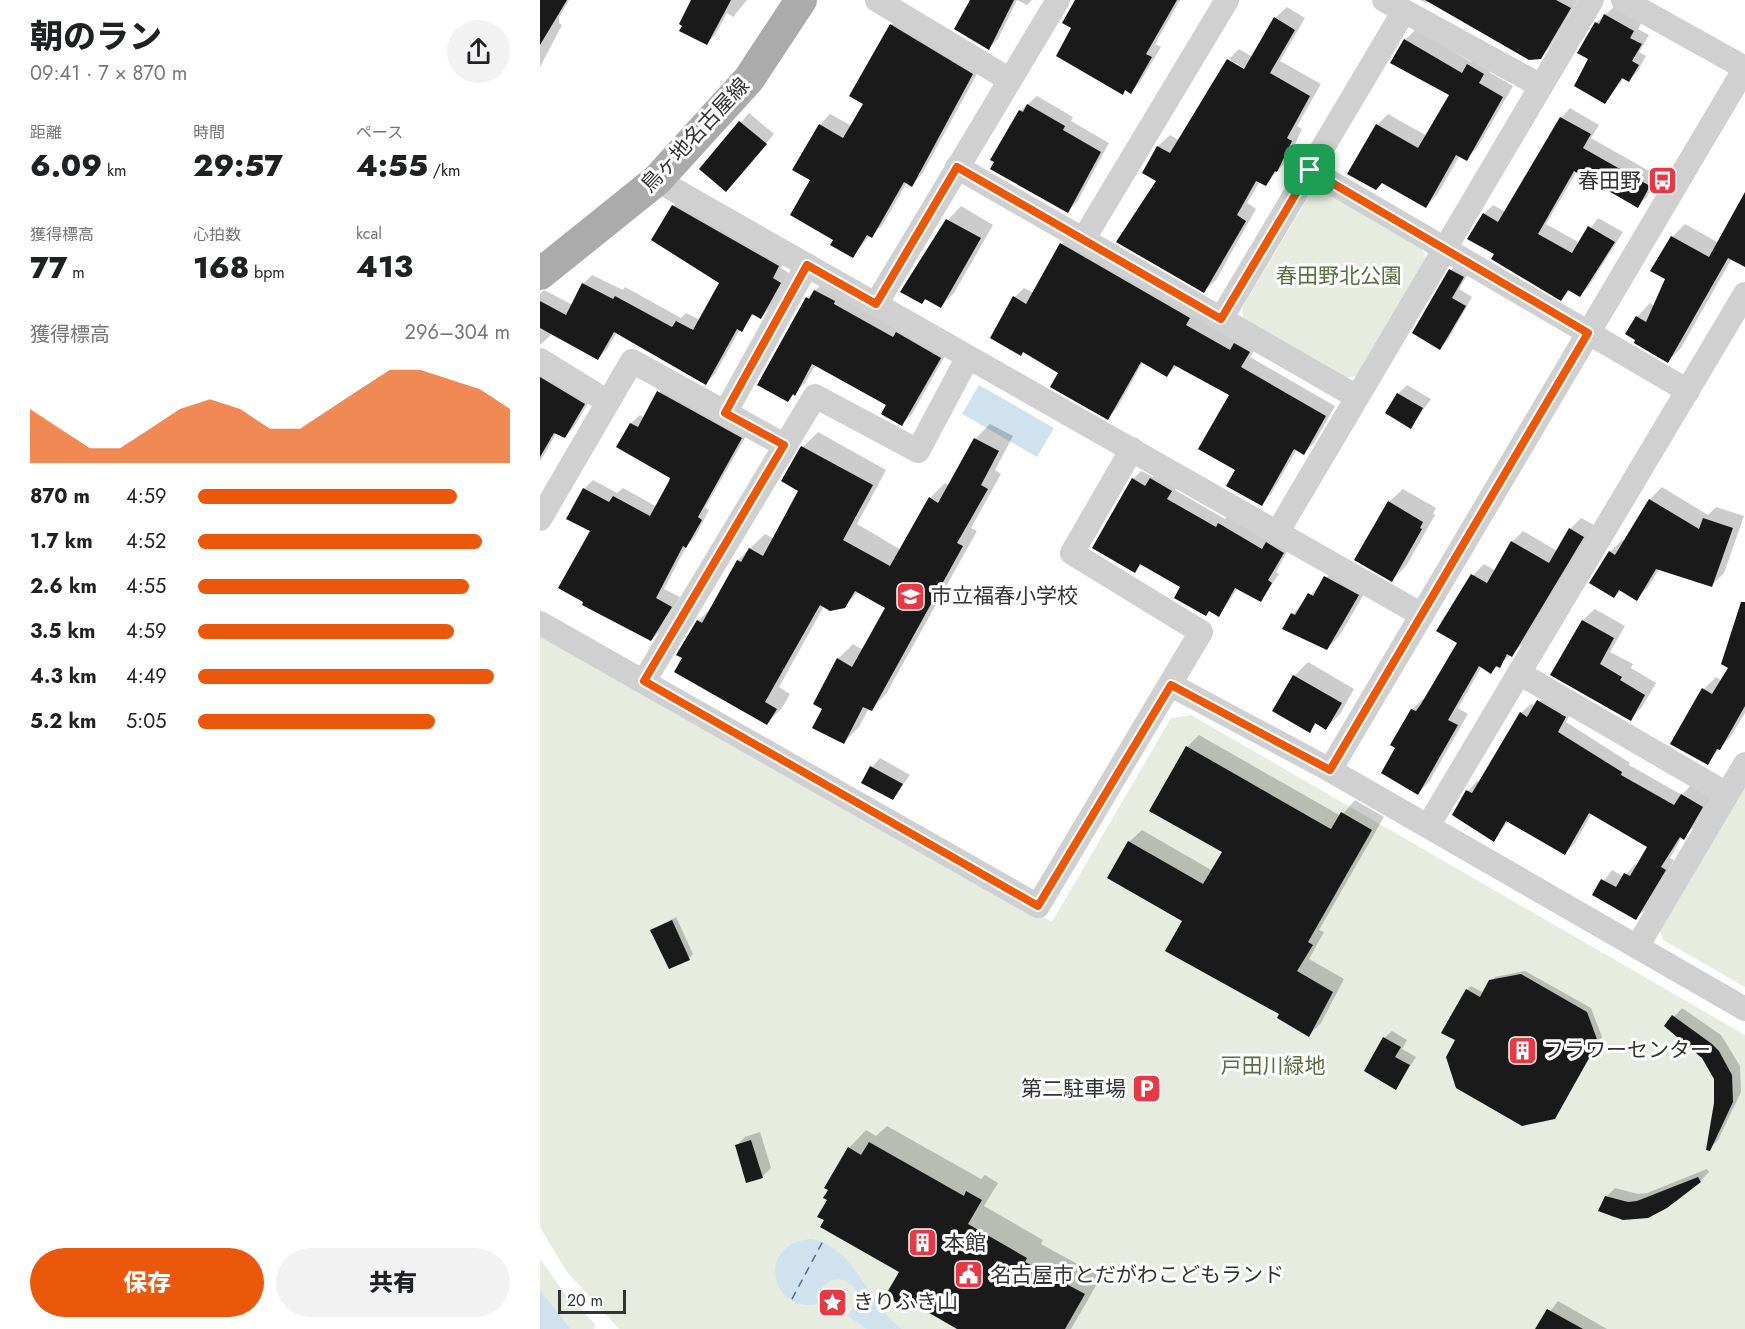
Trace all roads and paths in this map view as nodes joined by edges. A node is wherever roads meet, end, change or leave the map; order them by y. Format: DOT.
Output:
graph roads {
  1 [pos="801,0"];
  2 [pos="877,0"];
  3 [pos="1058,0"];
  4 [pos="1227,0"];
  5 [pos="1592,0"];
  6 [pos="1623,0"];
  7 [pos="1394,6"];
  8 [pos="1745,68"];
  9 [pos="1010,80"];
  10 [pos="1541,86"];
  11 [pos="957,167"];
  12 [pos="1310,170"];
  13 [pos="657,180"];
  14 [pos="1083,240"];
  15 [pos="1445,249"];
  16 [pos="807,265"];
  17 [pos="540,273"];
  18 [pos="1745,294"];
  19 [pos="876,304"];
  20 [pos="1221,319"];
  21 [pos="1588,333"];
  22 [pos="968,357"];
  23 [pos="540,360"];
  24 [pos="1688,391"];
  25 [pos="1357,397"];
  26 [pos="608,402"];
  27 [pos="725,413"];
  28 [pos="784,445"];
  29 [pos="1132,450"];
  30 [pos="540,519"];
  31 [pos="1277,532"];
  32 [pos="1422,615"];
  33 [pos="540,623"];
  34 [pos="1519,673"];
  35 [pos="644,681"];
  36 [pos="1171,685"];
  37 [pos="1745,764"];
  38 [pos="1330,770"];
  39 [pos="1727,794"];
  40 [pos="1428,826"];
  41 [pos="1637,947"];
  42 [pos="1745,1009"];
  1 -- 13 [label="main road, 鳥ヶ地名古屋線"];
  2 -- 9 [label="street"];
  3 -- 9 [label="street"];
  4 -- 14 [label="street"];
  5 -- 10 [label="street"];
  6 -- 8 [label="street"];
  7 -- 10 [label="street"];
  7 -- 12 [label="street"];
  8 -- 21 [label="street"];
  9 -- 11 [label="street"];
  10 -- 15 [label="street"];
  11 -- 14 [label="street"];
  11 -- 19 [label="street"];
  12 -- 15 [label="street"];
  12 -- 20 [label="street"];
  13 -- 16 [label="street"];
  13 -- 17 [label="main road, 鳥ヶ地名古屋線"];
  14 -- 20 [label="street"];
  15 -- 21 [label="street"];
  15 -- 25 [label="street"];
  16 -- 19 [label="street"];
  16 -- 27 [label="street"];
  18 -- 24 [label="street"];
  19 -- 22 [label="street"];
  20 -- 25 [label="street"];
  21 -- 24 [label="street"];
  21 -- 32 [label="street"];
  22 -- 28 [label="street"];
  22 -- 29 [label="street"];
  23 -- 26 [label="street"];
  24 -- 34 [label="street"];
  25 -- 31 [label="street"];
  26 -- 27 [label="street"];
  26 -- 30 [label="street"];
  27 -- 28 [label="street"];
  28 -- 35 [label="street"];
  29 -- 31 [label="street"];
  29 -- 36 [label="street"];
  31 -- 32 [label="street"];
  32 -- 38 [label="street"];
  33 -- 35 [label="street"];
  34 -- 39 [label="street"];
  34 -- 40 [label="street"];
  35 -- 36 [label="street"];
  36 -- 38 [label="street"];
  37 -- 39 [label="street"];
  38 -- 40 [label="street"];
  39 -- 41 [label="street"];
  40 -- 41 [label="street"];
  41 -- 42 [label="street"];
}
